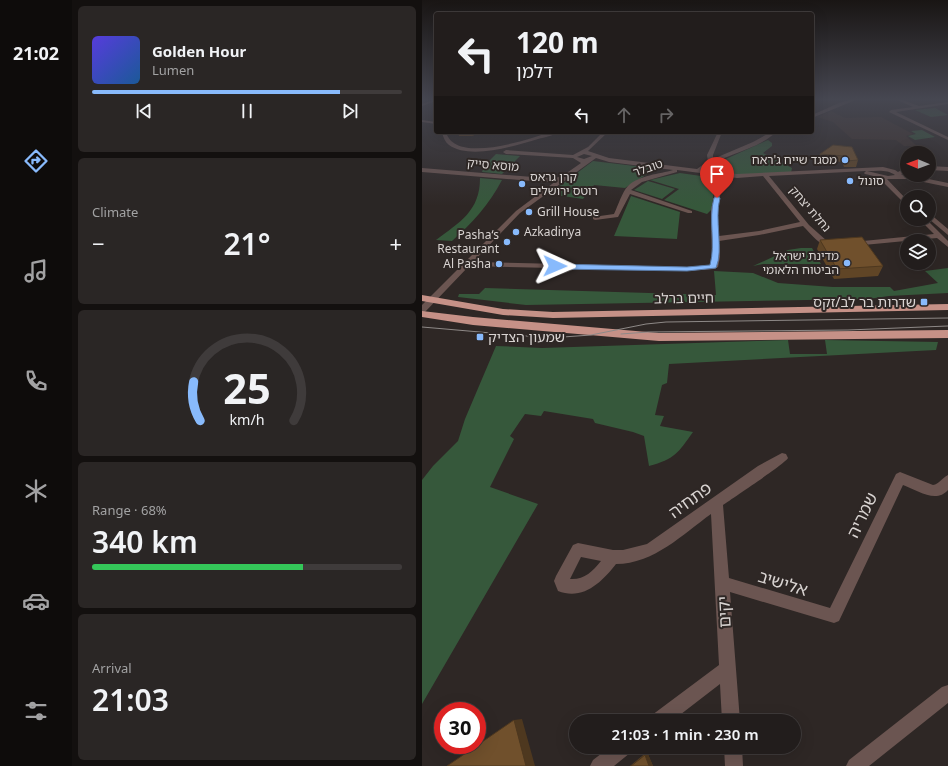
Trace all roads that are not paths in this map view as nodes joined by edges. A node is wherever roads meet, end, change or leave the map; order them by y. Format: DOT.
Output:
graph roads {
  1 [pos="445,135"];
  2 [pos="545,135"];
  3 [pos="603,135"];
  4 [pos="719,135"];
  5 [pos="770,135"];
  6 [pos="592,146"];
  7 [pos="506,152"];
  8 [pos="582,153"];
  9 [pos="574,157"];
  10 [pos="591,157"];
  11 [pos="711,162"];
  12 [pos="936,168"];
  13 [pos="900,169"];
  14 [pos="948,169"];
  15 [pos="422,170"];
  16 [pos="679,170"];
  17 [pos="698,172"];
  18 [pos="879,172"];
  19 [pos="900,174"];
  20 [pos="719,175"];
  21 [pos="766,176"];
  22 [pos="897,177"];
  23 [pos="562,179"];
  24 [pos="948,185"];
  25 [pos="902,189"];
  26 [pos="628,191"];
  27 [pos="900,196"];
  28 [pos="690,212"];
  29 [pos="595,218"];
  30 [pos="936,222"];
  31 [pos="806,223"];
  32 [pos="929,226"];
  33 [pos="948,233"];
  34 [pos="939,236"];
  35 [pos="715,239"];
  36 [pos="948,245"];
  37 [pos="469,264"];
  38 [pos="427,303"];
  39 [pos="946,307"];
  40 [pos="422,314"];
  41 [pos="948,334"];
  42 [pos="782,458"];
  43 [pos="948,481"];
  44 [pos="717,502"];
  45 [pos="613,557"];
  46 [pos="722,583"];
  47 [pos="834,616"];
  48 [pos="728,668"];
  49 [pos="948,693"];
  50 [pos="667,714"];
  51 [pos="731,714"];
  52 [pos="615,754"];
  53 [pos="733,754"];
  54 [pos="599,766"];
  55 [pos="734,766"];
  56 [pos="855,766"];
  1 -- 2 [label="street"];
  3 -- 6 [label="street"];
  4 -- 11 [label="street"];
  5 -- 11 [label="street"];
  6 -- 8 [label="street"];
  6 -- 10 [label="street"];
  7 -- 9 [label="street"];
  8 -- 9 [label="street"];
  8 -- 10 [label="street"];
  9 -- 10 [label="street"];
  10 -- 16 [label="street"];
  10 -- 23 [label="street"];
  11 -- 17 [label="street"];
  12 -- 14 [label="street"];
  13 -- 18 [label="street"];
  15 -- 23 [label="street, מוסא סייק"];
  16 -- 17 [label="street"];
  16 -- 26 [label="street, טובלר"];
  17 -- 20 [label="street"];
  18 -- 21 [label="street"];
  18 -- 22 [label="street"];
  18 -- 22 [label="street"];
  18 -- 27 [label="street"];
  19 -- 22 [label="street"];
  20 -- 21 [label="street"];
  20 -- 35 [label="street"];
  21 -- 31 [label="street, נחלת יצחק"];
  22 -- 24 [label="street"];
  22 -- 25 [label="street"];
  23 -- 37 [label="street"];
  26 -- 28 [label="street"];
  26 -- 29 [label="street, טובלר"];
  30 -- 33 [label="street"];
  31 -- 34 [label="street, נחלת יצחק"];
  31 -- 35 [label="street"];
  32 -- 34 [label="street"];
  34 -- 36 [label="street"];
  35 -- 37 [label="street"];
  37 -- 38 [label="street"];
  38 -- 39 [label="highway, חיים ברלב"];
  40 -- 41 [label="highway"];
  42 -- 44 [label="street, פתחיה"];
  43 -- 47 [label="street, שמריה"];
  44 -- 45 [label="street, פתחיה"];
  44 -- 46 [label="street, יקים"];
  46 -- 47 [label="street, אלישיב"];
  46 -- 48 [label="street, יקים"];
  48 -- 50 [label="street"];
  48 -- 51 [label="street, יקים"];
  49 -- 56 [label="street"];
  52 -- 54 [label="street"];
  53 -- 55 [label="street"];
}
